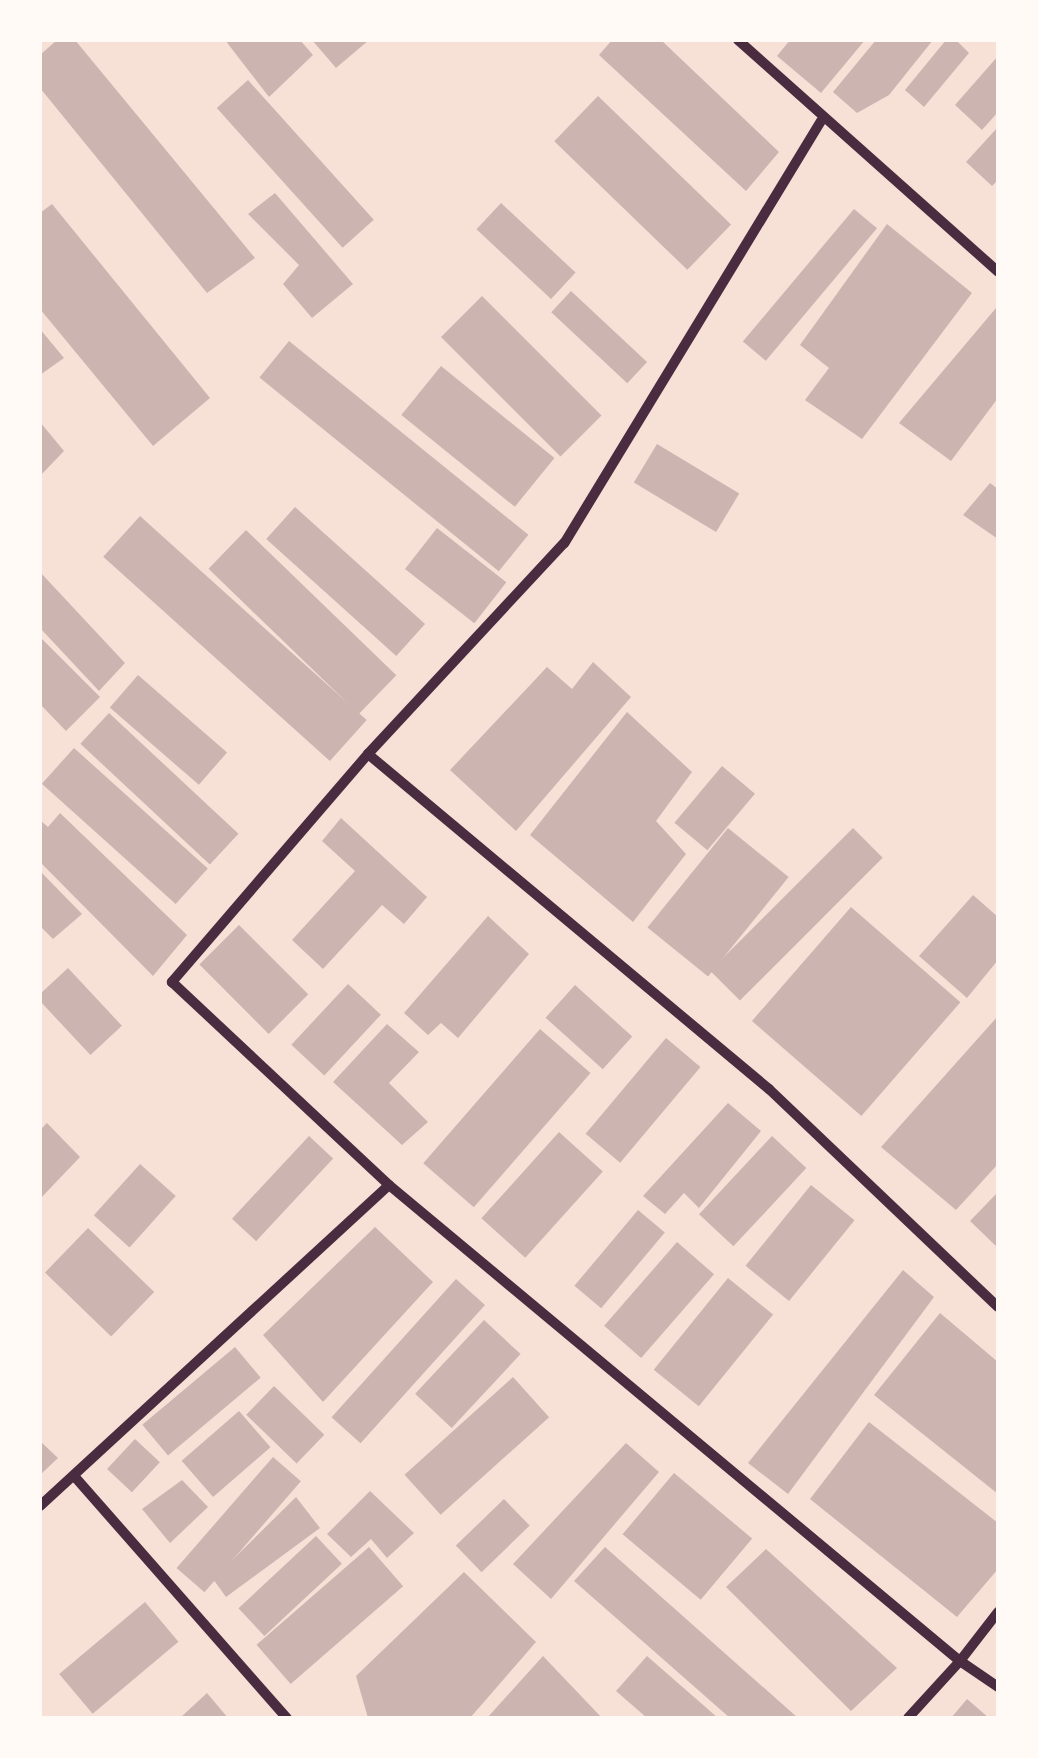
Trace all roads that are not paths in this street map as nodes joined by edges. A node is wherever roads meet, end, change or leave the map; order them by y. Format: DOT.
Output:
graph roads {
  1 [pos="738,40"];
  2 [pos="821,121"];
  3 [pos="998,272"];
  4 [pos="368,754"];
  5 [pos="388,1184"];
  6 [pos="998,1307"];
  7 [pos="75,1478"];
  8 [pos="40,1506"];
  9 [pos="998,1612"];
  10 [pos="960,1661"];
  11 [pos="998,1687"];
  12 [pos="288,1718"];
  13 [pos="908,1718"];
  1 -- 2 [label="street"];
  2 -- 3 [label="street"];
  2 -- 4 [label="street"];
  4 -- 5 [label="street"];
  4 -- 6 [label="street"];
  5 -- 7 [label="street"];
  5 -- 10 [label="street"];
  7 -- 8 [label="street"];
  7 -- 12 [label="street"];
  9 -- 10 [label="street"];
  10 -- 11 [label="street"];
  10 -- 13 [label="street"];
}
